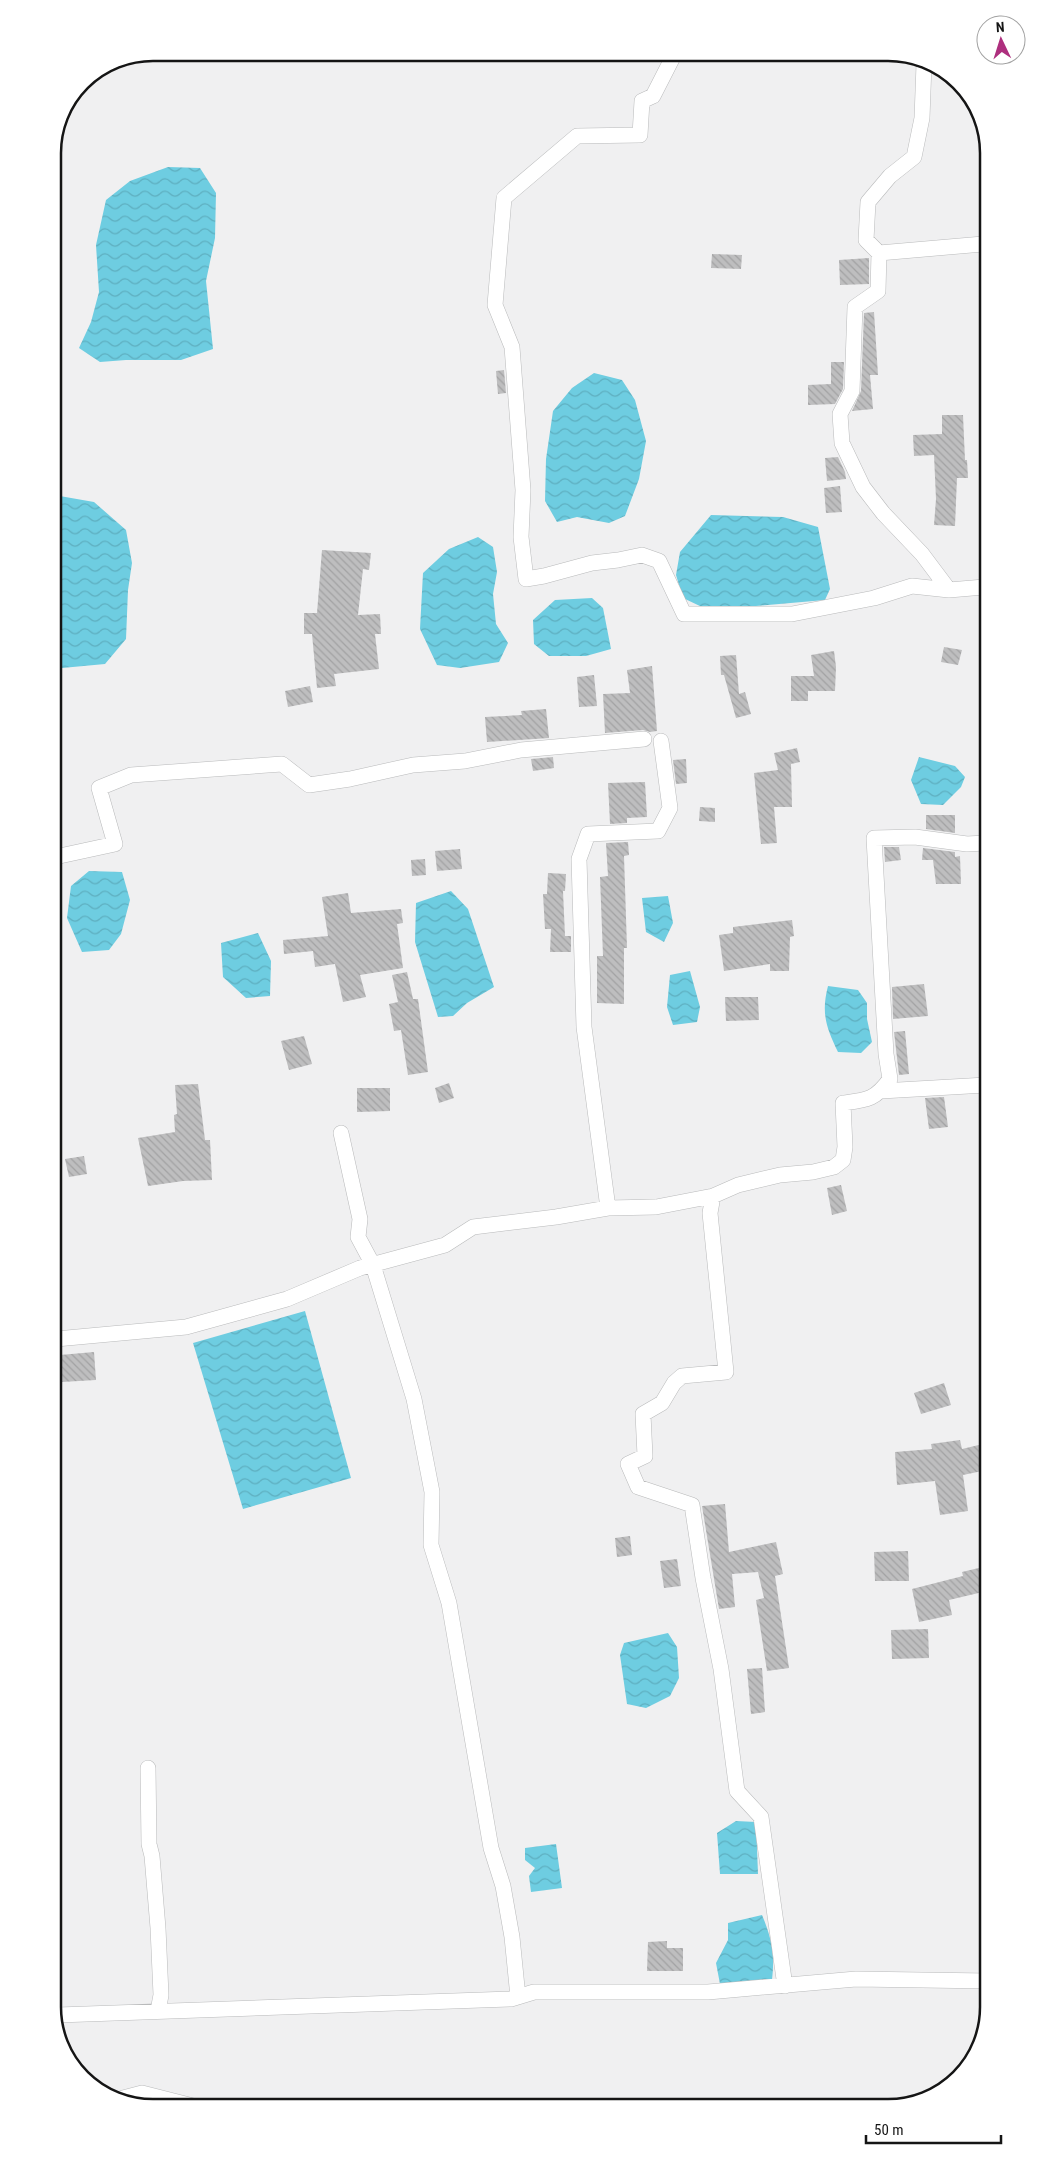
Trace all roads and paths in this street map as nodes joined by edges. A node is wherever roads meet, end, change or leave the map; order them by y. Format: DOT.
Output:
graph roads {
  1 [pos="671,61"];
  2 [pos="924,69"];
  3 [pos="980,244"];
  4 [pos="879,253"];
  5 [pos="980,587"];
  6 [pos="949,590"];
  7 [pos="644,739"];
  8 [pos="661,741"];
  9 [pos="980,843"];
  10 [pos="61,856"];
  11 [pos="980,1085"];
  12 [pos="881,1092"];
  13 [pos="340,1133"];
  14 [pos="713,1196"];
  15 [pos="608,1208"];
  16 [pos="374,1265"];
  17 [pos="61,1339"];
  18 [pos="148,1768"];
  19 [pos="980,1981"];
  20 [pos="785,1986"];
  21 [pos="518,1997"];
  22 [pos="158,2011"];
  23 [pos="62,2015"];
  24 [pos="131,2096"];
  25 [pos="166,2099"];
  1 -- 6 [label="street"];
  2 -- 4 [label="street"];
  3 -- 4 [label="street"];
  4 -- 6 [label="street"];
  5 -- 6 [label="street"];
  7 -- 10 [label="street"];
  8 -- 15 [label="street"];
  9 -- 12 [label="street"];
  11 -- 12 [label="street"];
  12 -- 14 [label="street"];
  13 -- 16 [label="street"];
  14 -- 15 [label="street"];
  14 -- 20 [label="street"];
  15 -- 16 [label="street"];
  16 -- 17 [label="street"];
  16 -- 21 [label="street"];
  18 -- 22 [label="street"];
  19 -- 20 [label="street"];
  20 -- 21 [label="street"];
  21 -- 22 [label="street"];
  22 -- 23 [label="street"];
  24 -- 25 [label="street"];
}
